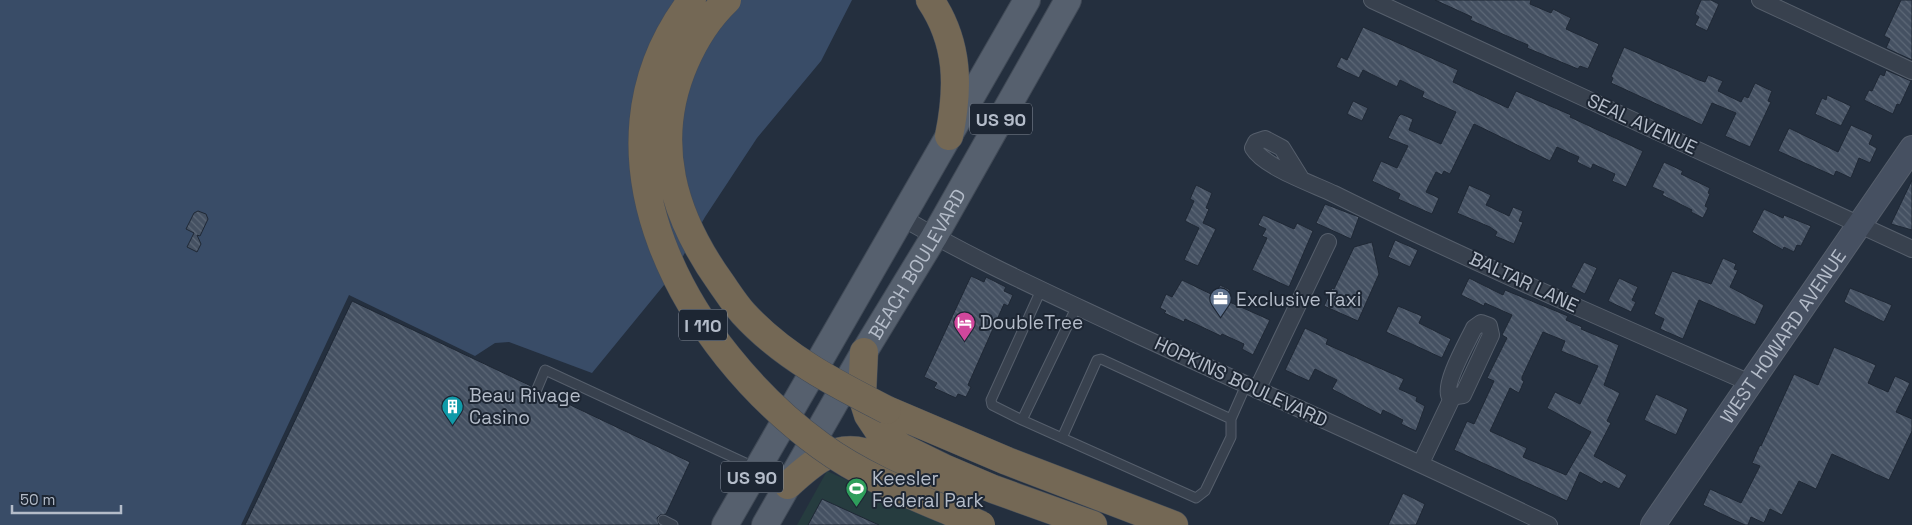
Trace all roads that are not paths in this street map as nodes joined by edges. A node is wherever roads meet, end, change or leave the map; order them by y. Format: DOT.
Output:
graph roads {
  1 [pos="692,0"];
  2 [pos="727,0"];
  3 [pos="930,0"];
  4 [pos="1027,0"];
  5 [pos="1068,0"];
  6 [pos="1372,0"];
  7 [pos="1767,1"];
  8 [pos="1912,72"];
  9 [pos="949,136"];
  10 [pos="1912,148"];
  11 [pos="1300,177"];
  12 [pos="902,218"];
  13 [pos="1858,224"];
  14 [pos="934,236"];
  15 [pos="1328,242"];
  16 [pos="1912,249"];
  17 [pos="1041,290"];
  18 [pos="1077,306"];
  19 [pos="864,352"];
  20 [pos="1750,383"];
  21 [pos="1252,388"];
  22 [pos="536,389"];
  23 [pos="1452,398"];
  24 [pos="1231,419"];
  25 [pos="1022,420"];
  26 [pos="1062,438"];
  27 [pos="1421,463"];
  28 [pos="757,469"];
  29 [pos="788,485"];
  30 [pos="663,520"];
  31 [pos="673,525"];
  32 [pos="725,525"];
  33 [pos="765,525"];
  34 [pos="981,525"];
  35 [pos="1036,525"];
  36 [pos="1093,525"];
  37 [pos="1174,525"];
  38 [pos="1548,525"];
  39 [pos="1653,525"];
  1 -- 34 [label="highway, I 110, bridge"];
  2 -- 37 [label="highway, I 110, bridge"];
  3 -- 9 [label="highway"];
  4 -- 9 [label="main road, BEACH BOULEVARD / US 90"];
  5 -- 14 [label="main road, BEACH BOULEVARD / US 90"];
  6 -- 13 [label="street, SEAL AVENUE"];
  7 -- 8 [label="street"];
  9 -- 12 [label="main road, BEACH BOULEVARD / US 90"];
  10 -- 13 [label="main road, WEST HOWARD AVENUE"];
  11 -- 20 [label="street, BALTAR LANE"];
  12 -- 14 [label="street, HOPKINS BOULEVARD"];
  12 -- 28 [label="main road, BEACH BOULEVARD / US 90"];
  13 -- 16 [label="street, SEAL AVENUE"];
  13 -- 20 [label="main road, WEST HOWARD AVENUE"];
  14 -- 17 [label="street, HOPKINS BOULEVARD"];
  14 -- 19 [label="main road, BEACH BOULEVARD / US 90"];
  15 -- 21 [label="street"];
  17 -- 18 [label="street, HOPKINS BOULEVARD"];
  17 -- 25 [label="lane"];
  18 -- 21 [label="street, HOPKINS BOULEVARD"];
  18 -- 25 [label="lane"];
  19 -- 29 [label="main road, BEACH BOULEVARD / US 90"];
  19 -- 36 [label="highway"];
  20 -- 39 [label="main road, WEST HOWARD AVENUE"];
  21 -- 24 [label="lane"];
  21 -- 27 [label="street, HOPKINS BOULEVARD"];
  22 -- 28 [label="lane"];
  23 -- 27 [label="street"];
  24 -- 26 [label="lane"];
  24 -- 26 [label="lane"];
  25 -- 26 [label="lane"];
  27 -- 38 [label="street, HOPKINS BOULEVARD"];
  28 -- 32 [label="main road, BEACH BOULEVARD / US 90"];
  29 -- 33 [label="main road, BEACH BOULEVARD / US 90"];
  29 -- 35 [label="highway"];
  30 -- 31 [label="lane"];
}
